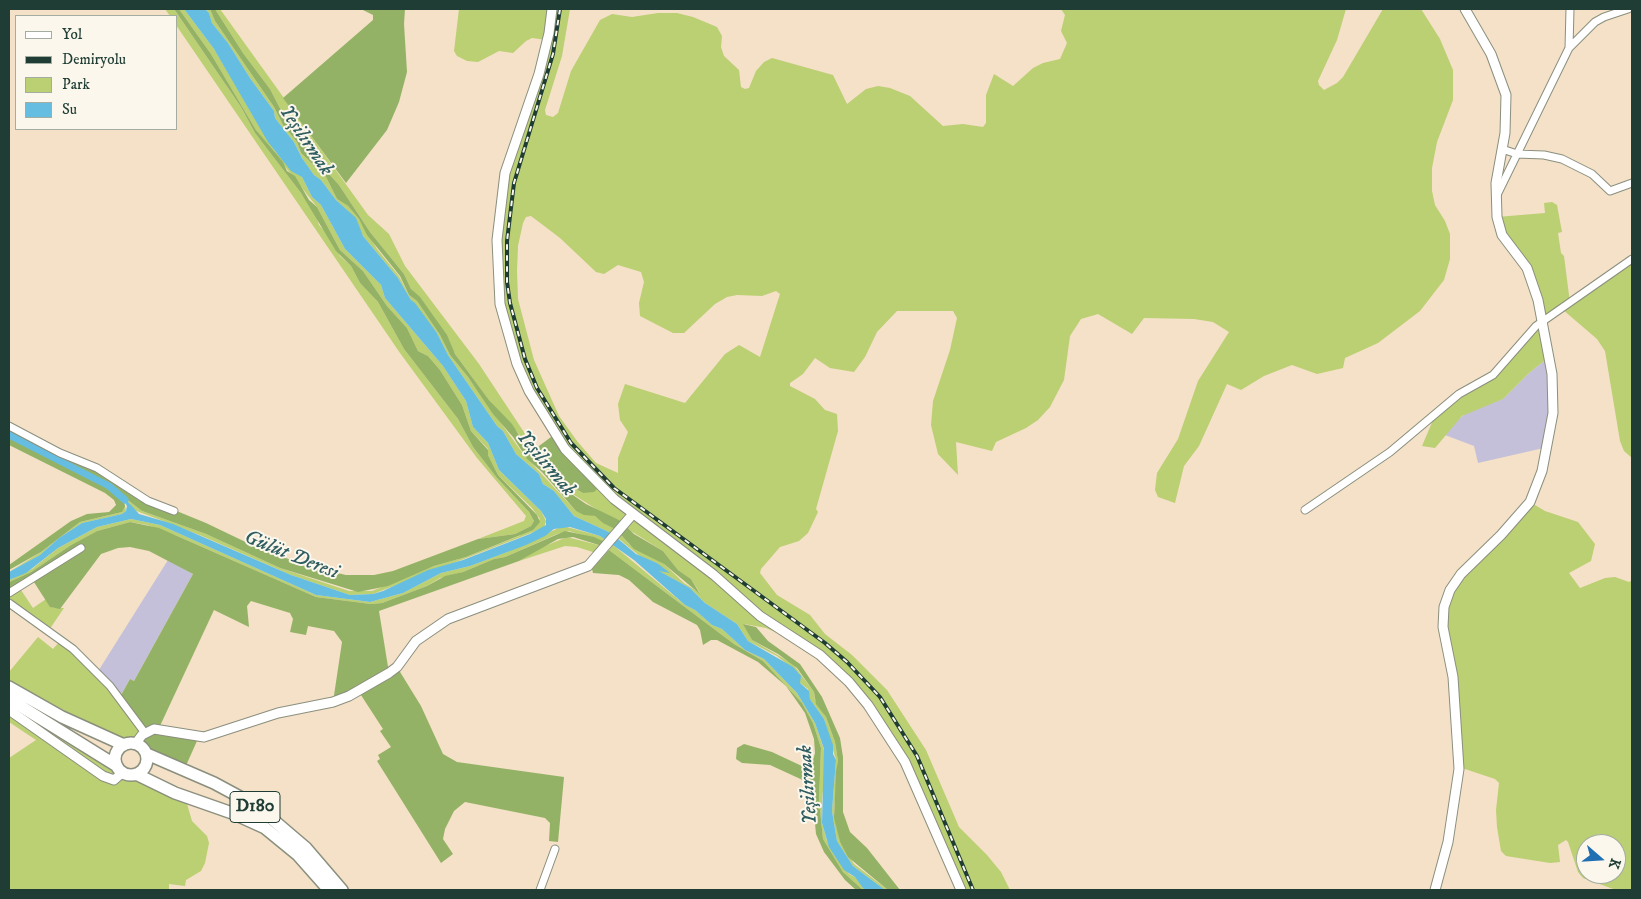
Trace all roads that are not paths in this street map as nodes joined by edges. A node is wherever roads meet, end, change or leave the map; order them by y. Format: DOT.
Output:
graph roads {
  1 [pos="552,9"];
  2 [pos="1464,9"];
  3 [pos="1570,9"];
  4 [pos="1628,9"];
  5 [pos="1569,48"];
  6 [pos="1502,149"];
  7 [pos="1517,154"];
  8 [pos="1632,183"];
  9 [pos="1495,198"];
  10 [pos="1632,259"];
  11 [pos="1543,321"];
  12 [pos="9,426"];
  13 [pos="1306,510"];
  14 [pos="174,511"];
  15 [pos="629,518"];
  16 [pos="81,548"];
  17 [pos="9,593"];
  18 [pos="9,603"];
  19 [pos="9,686"];
  20 [pos="9,699"];
  21 [pos="9,710"];
  22 [pos="145,733"];
  23 [pos="136,743"];
  24 [pos="124,745"];
  25 [pos="147,754"];
  26 [pos="120,769"];
  27 [pos="136,774"];
  28 [pos="555,848"];
  29 [pos="329,890"];
  30 [pos="342,890"];
  31 [pos="540,890"];
  32 [pos="961,890"];
  33 [pos="1435,890"];
  1 -- 15 [label="street"];
  2 -- 6 [label="street"];
  3 -- 5 [label="street"];
  4 -- 5 [label="street"];
  5 -- 7 [label="street"];
  6 -- 7 [label="street"];
  6 -- 9 [label="street"];
  7 -- 8 [label="street"];
  7 -- 9 [label="street"];
  9 -- 11 [label="street"];
  10 -- 11 [label="street"];
  11 -- 13 [label="street"];
  11 -- 33 [label="street"];
  12 -- 14 [label="street"];
  15 -- 22 [label="street"];
  15 -- 32 [label="street"];
  16 -- 17 [label="street"];
  18 -- 22 [label="street"];
  19 -- 24 [label="highway"];
  20 -- 26 [label="highway"];
  21 -- 26 [label="street"];
  22 -- 23 [label="street"];
  23 -- 24 [label="highway"];
  23 -- 25 [label="highway"];
  24 -- 26 [label="highway"];
  25 -- 27 [label="highway"];
  25 -- 30 [label="highway, D180"];
  26 -- 27 [label="highway"];
  27 -- 29 [label="highway, D180"];
  28 -- 31 [label="street"];
}
